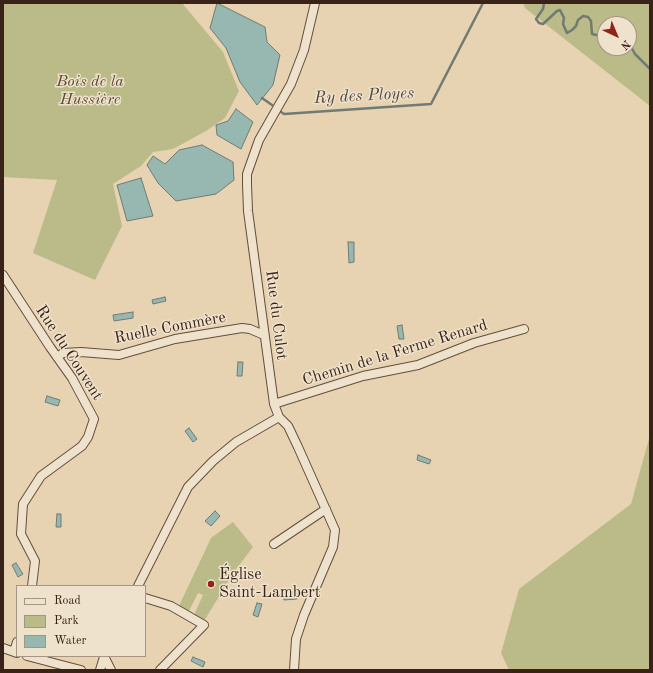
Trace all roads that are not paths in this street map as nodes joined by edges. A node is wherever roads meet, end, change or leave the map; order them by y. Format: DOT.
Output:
graph roads {
  1 [pos="315,3"];
  2 [pos="3,274"];
  3 [pos="524,329"];
  4 [pos="264,335"];
  5 [pos="57,357"];
  6 [pos="274,404"];
  7 [pos="279,417"];
  8 [pos="326,509"];
  9 [pos="274,544"];
  10 [pos="32,585"];
  11 [pos="139,585"];
  12 [pos="146,598"];
  13 [pos="3,648"];
  14 [pos="15,653"];
  15 [pos="31,657"];
  16 [pos="104,657"];
  17 [pos="104,657"];
  18 [pos="81,670"];
  19 [pos="100,670"];
  20 [pos="111,670"];
  21 [pos="160,670"];
  22 [pos="294,670"];
  1 -- 4 [label="street, Rue du Culot"];
  2 -- 5 [label="street, Rue du Couvent"];
  3 -- 6 [label="street, Chemin de la Ferme Renard"];
  4 -- 5 [label="street, Ruelle Commère"];
  4 -- 6 [label="street, Rue du Culot"];
  5 -- 10 [label="street, Rue du Couvent"];
  6 -- 7 [label="street, Rue du Culot"];
  7 -- 8 [label="street, Rue du Culot"];
  7 -- 11 [label="street"];
  8 -- 9 [label="street"];
  8 -- 22 [label="street, Rue du Culot"];
  12 -- 21 [label="street"];
  13 -- 14 [label="street"];
  15 -- 18 [label="street"];
  16 -- 19 [label="street"];
  17 -- 20 [label="street"];
}
